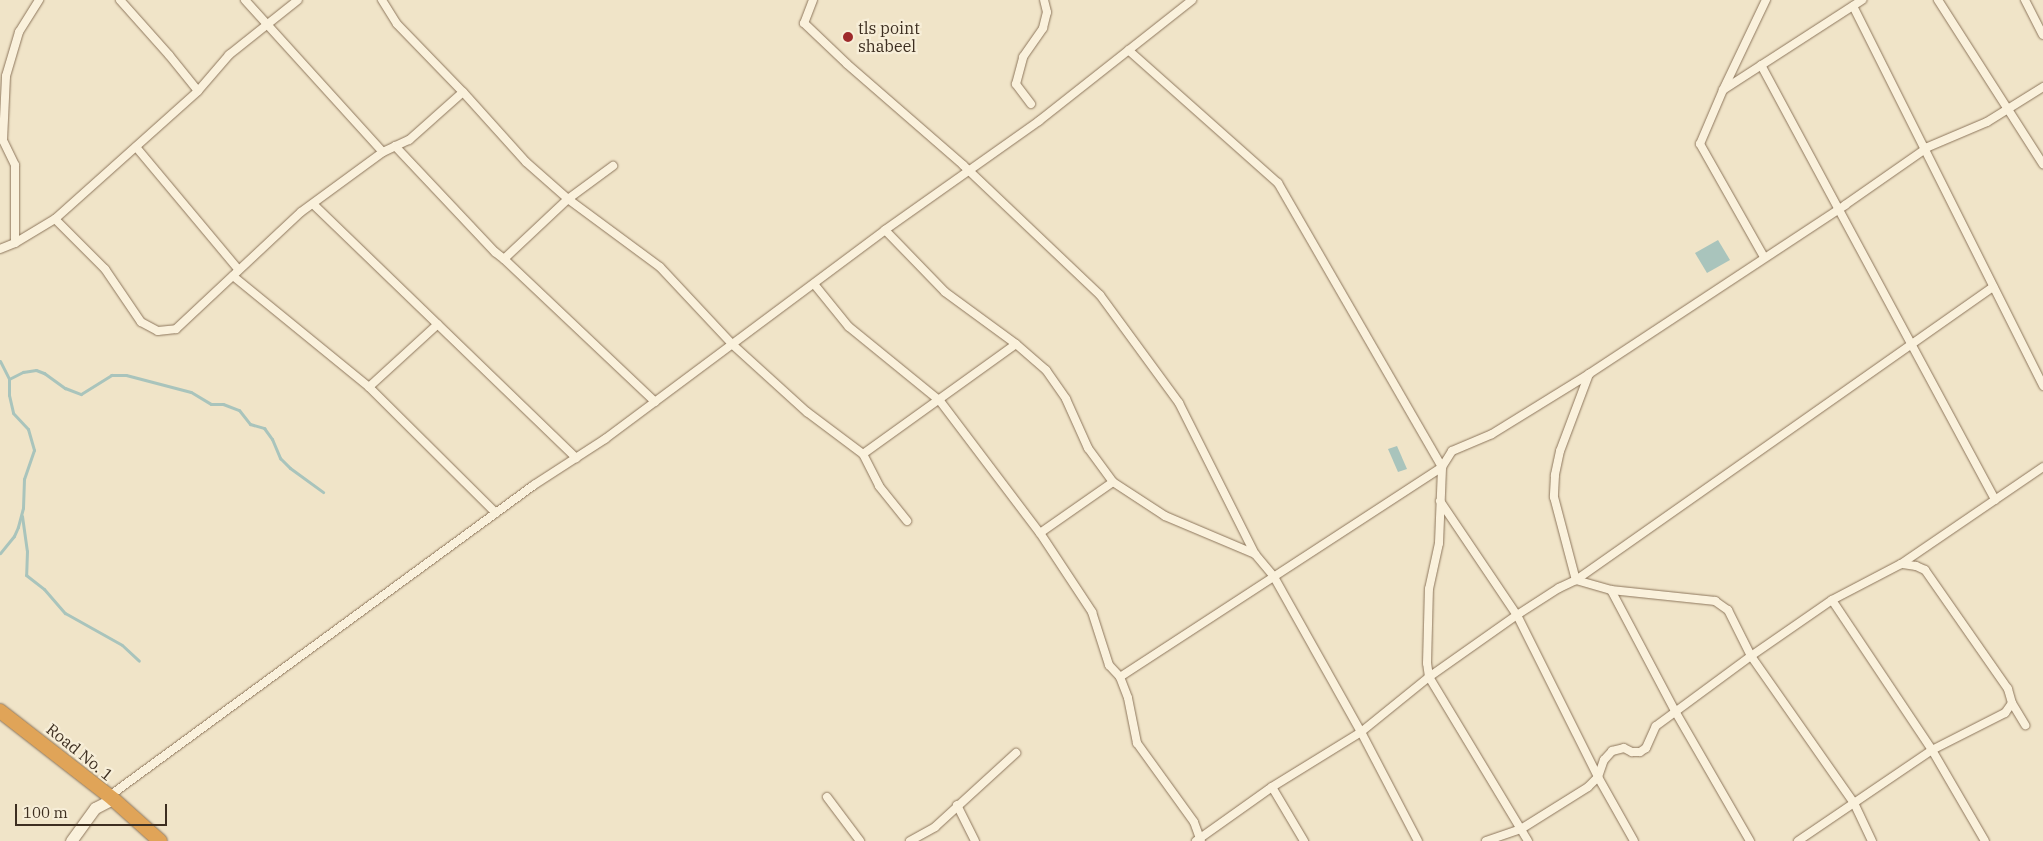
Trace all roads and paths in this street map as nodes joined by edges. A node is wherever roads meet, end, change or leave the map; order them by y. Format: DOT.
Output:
graph roads {
  1 [pos="39,0"];
  2 [pos="120,0"];
  3 [pos="245,0"];
  4 [pos="298,0"];
  5 [pos="382,0"];
  6 [pos="813,0"];
  7 [pos="1044,0"];
  8 [pos="1192,0"];
  9 [pos="1766,0"];
  10 [pos="1862,0"];
  11 [pos="1938,0"];
  12 [pos="2025,0"];
  13 [pos="1853,6"];
  14 [pos="268,25"];
  15 [pos="2043,36"];
  16 [pos="1128,50"];
  17 [pos="1761,65"];
  18 [pos="2043,87"];
  19 [pos="1723,90"];
  20 [pos="198,91"];
  21 [pos="463,92"];
  22 [pos="1031,104"];
  23 [pos="2008,109"];
  24 [pos="395,146"];
  25 [pos="136,147"];
  26 [pos="1924,149"];
  27 [pos="383,152"];
  28 [pos="2043,164"];
  29 [pos="613,166"];
  30 [pos="969,171"];
  31 [pos="568,199"];
  32 [pos="313,204"];
  33 [pos="1839,209"];
  34 [pos="55,219"];
  35 [pos="885,230"];
  36 [pos="15,243"];
  37 [pos="0,249"];
  38 [pos="1764,257"];
  39 [pos="504,259"];
  40 [pos="239,270"];
  41 [pos="233,276"];
  42 [pos="814,284"];
  43 [pos="1993,287"];
  44 [pos="438,324"];
  45 [pos="1016,344"];
  46 [pos="1912,344"];
  47 [pos="733,345"];
  48 [pos="1588,374"];
  49 [pos="2043,386"];
  50 [pos="369,387"];
  51 [pos="940,401"];
  52 [pos="655,402"];
  53 [pos="862,454"];
  54 [pos="576,458"];
  55 [pos="1442,467"];
  56 [pos="2043,467"];
  57 [pos="1113,482"];
  58 [pos="1996,500"];
  59 [pos="1440,501"];
  60 [pos="496,514"];
  61 [pos="907,521"];
  62 [pos="1040,533"];
  63 [pos="1254,554"];
  64 [pos="1901,564"];
  65 [pos="1274,577"];
  66 [pos="1576,580"];
  67 [pos="1611,590"];
  68 [pos="1832,600"];
  69 [pos="1517,615"];
  70 [pos="1751,656"];
  71 [pos="1120,677"];
  72 [pos="1429,677"];
  73 [pos="2012,703"];
  74 [pos="0,711"];
  75 [pos="1675,711"];
  76 [pos="2025,725"];
  77 [pos="1361,732"];
  78 [pos="1932,750"];
  79 [pos="1016,753"];
  80 [pos="1598,777"];
  81 [pos="1272,787"];
  82 [pos="827,797"];
  83 [pos="110,798"];
  84 [pos="1854,803"];
  85 [pos="957,805"];
  86 [pos="1521,829"];
  87 [pos="1199,840"];
  88 [pos="71,841"];
  89 [pos="160,841"];
  90 [pos="860,841"];
  91 [pos="910,841"];
  92 [pos="975,841"];
  93 [pos="1304,841"];
  94 [pos="1418,841"];
  95 [pos="1486,841"];
  96 [pos="1528,841"];
  97 [pos="1634,841"];
  98 [pos="1750,841"];
  99 [pos="1798,841"];
  100 [pos="1872,841"];
  101 [pos="1985,841"];
  1 -- 36 [label="street"];
  2 -- 20 [label="street"];
  3 -- 14 [label="street"];
  4 -- 14 [label="street"];
  5 -- 21 [label="street"];
  6 -- 30 [label="street"];
  7 -- 22 [label="street"];
  8 -- 16 [label="street"];
  9 -- 19 [label="street"];
  10 -- 13 [label="street"];
  11 -- 23 [label="street"];
  12 -- 15 [label="street"];
  13 -- 17 [label="street"];
  13 -- 26 [label="street"];
  14 -- 20 [label="street"];
  14 -- 27 [label="street"];
  16 -- 30 [label="street"];
  16 -- 55 [label="street"];
  17 -- 19 [label="street"];
  17 -- 33 [label="street"];
  18 -- 23 [label="street"];
  19 -- 38 [label="street"];
  20 -- 25 [label="street"];
  21 -- 24 [label="street"];
  21 -- 31 [label="street"];
  23 -- 26 [label="street"];
  23 -- 28 [label="street"];
  24 -- 27 [label="street"];
  24 -- 39 [label="street"];
  25 -- 34 [label="street"];
  25 -- 40 [label="street"];
  26 -- 33 [label="street"];
  26 -- 43 [label="street"];
  27 -- 32 [label="street"];
  29 -- 31 [label="street"];
  30 -- 35 [label="street"];
  30 -- 63 [label="street"];
  31 -- 39 [label="street"];
  31 -- 47 [label="street"];
  32 -- 40 [label="street"];
  32 -- 44 [label="street"];
  33 -- 38 [label="street"];
  33 -- 46 [label="street"];
  34 -- 36 [label="street"];
  34 -- 41 [label="street"];
  35 -- 42 [label="street"];
  35 -- 45 [label="street"];
  36 -- 37 [label="street"];
  38 -- 48 [label="street"];
  39 -- 52 [label="street"];
  40 -- 41 [label="street"];
  41 -- 50 [label="street"];
  42 -- 47 [label="street"];
  42 -- 51 [label="street"];
  43 -- 46 [label="street"];
  43 -- 49 [label="street"];
  44 -- 50 [label="street"];
  44 -- 54 [label="street"];
  45 -- 51 [label="street"];
  45 -- 57 [label="street"];
  46 -- 58 [label="street"];
  46 -- 66 [label="street"];
  47 -- 52 [label="street"];
  47 -- 53 [label="street"];
  48 -- 55 [label="street"];
  48 -- 66 [label="street"];
  50 -- 60 [label="street"];
  51 -- 53 [label="street"];
  51 -- 62 [label="street"];
  52 -- 54 [label="street"];
  53 -- 61 [label="street"];
  54 -- 60 [label="street"];
  55 -- 59 [label="street"];
  55 -- 65 [label="street"];
  56 -- 58 [label="street"];
  57 -- 62 [label="street"];
  57 -- 63 [label="street"];
  58 -- 64 [label="street"];
  59 -- 69 [label="street"];
  59 -- 72 [label="street"];
  60 -- 83 [label="street"];
  62 -- 71 [label="street"];
  63 -- 65 [label="street"];
  64 -- 68 [label="street"];
  64 -- 73 [label="street"];
  65 -- 71 [label="street"];
  65 -- 77 [label="street"];
  66 -- 67 [label="street"];
  66 -- 69 [label="street"];
  67 -- 70 [label="street"];
  67 -- 75 [label="street"];
  68 -- 70 [label="street"];
  68 -- 78 [label="street"];
  69 -- 72 [label="street"];
  69 -- 80 [label="street"];
  70 -- 75 [label="street"];
  70 -- 84 [label="street"];
  71 -- 87 [label="street"];
  72 -- 77 [label="street"];
  72 -- 86 [label="street"];
  73 -- 76 [label="street"];
  73 -- 78 [label="street"];
  74 -- 83 [label="highway, Road No. 1"];
  75 -- 80 [label="street"];
  75 -- 98 [label="street"];
  77 -- 81 [label="street"];
  77 -- 94 [label="street"];
  78 -- 84 [label="street"];
  78 -- 101 [label="street"];
  79 -- 85 [label="street"];
  80 -- 86 [label="street"];
  80 -- 97 [label="street"];
  81 -- 87 [label="street"];
  81 -- 93 [label="street"];
  82 -- 90 [label="street"];
  83 -- 88 [label="main road"];
  83 -- 89 [label="highway, Road No. 1"];
  84 -- 99 [label="street"];
  84 -- 100 [label="street"];
  85 -- 91 [label="street"];
  85 -- 92 [label="street"];
  86 -- 95 [label="street"];
  86 -- 96 [label="street"];
}
